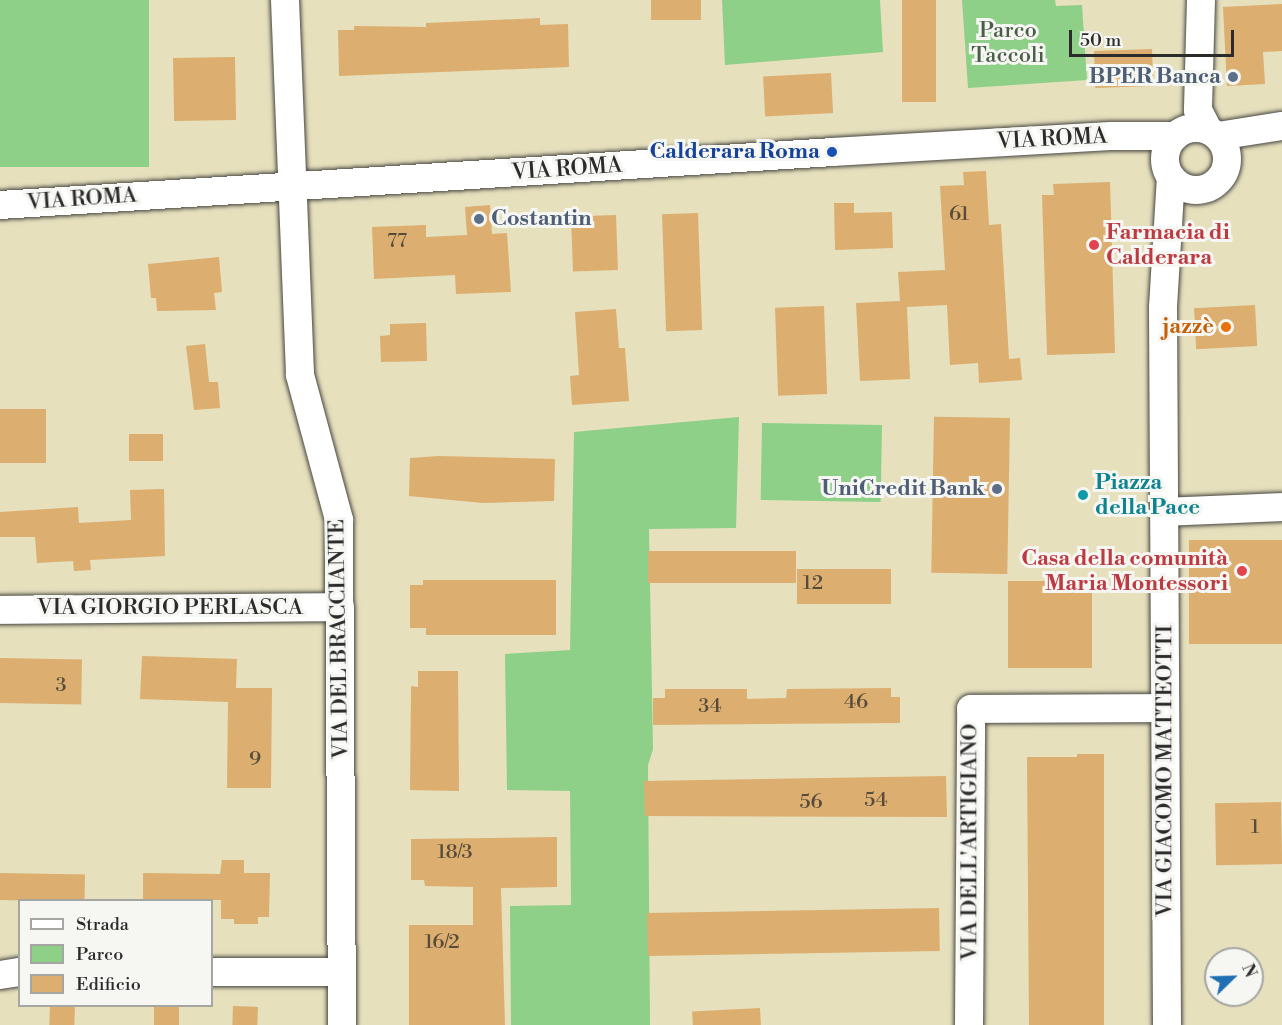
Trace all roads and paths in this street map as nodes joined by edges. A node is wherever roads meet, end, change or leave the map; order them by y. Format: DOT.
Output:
graph roads {
  1 [pos="285,0"];
  2 [pos="1201,0"];
  3 [pos="1271,128"];
  4 [pos="1202,133"];
  5 [pos="1133,135"];
  6 [pos="1169,171"];
  7 [pos="293,187"];
  8 [pos="1202,189"];
  9 [pos="0,205"];
  10 [pos="1167,230"];
  11 [pos="1282,507"];
  12 [pos="1164,512"];
  13 [pos="340,607"];
  14 [pos="0,610"];
  15 [pos="1164,708"];
  16 [pos="18,972"];
  17 [pos="213,972"];
  18 [pos="342,972"];
  19 [pos="0,975"];
  20 [pos="342,1025"];
  21 [pos="969,1025"];
  22 [pos="1167,1025"];
  1 -- 7 [label="street, VIA DEL BRACCIANTE"];
  2 -- 4 [label="street"];
  3 -- 4 [label="street"];
  4 -- 5 [label="street, VIA ROMA"];
  4 -- 6 [label="street, VIA GIACOMO MATTEOTTI"];
  4 -- 8 [label="street"];
  5 -- 6 [label="street, VIA ROMA"];
  5 -- 7 [label="street, VIA ROMA"];
  6 -- 8 [label="street, VIA ROMA"];
  6 -- 10 [label="street, VIA GIACOMO MATTEOTTI"];
  7 -- 9 [label="street, VIA ROMA"];
  7 -- 13 [label="street, VIA DEL BRACCIANTE"];
  8 -- 10 [label="street"];
  10 -- 12 [label="street, VIA GIACOMO MATTEOTTI"];
  11 -- 12 [label="street"];
  12 -- 15 [label="street, VIA GIACOMO MATTEOTTI"];
  13 -- 14 [label="street, VIA GIORGIO PERLASCA"];
  13 -- 18 [label="street, VIA DEL BRACCIANTE"];
  15 -- 21 [label="street, VIA DELL'ARTIGIANO"];
  15 -- 22 [label="street, VIA GIACOMO MATTEOTTI"];
  16 -- 19 [label="street"];
  17 -- 18 [label="street"];
  18 -- 20 [label="street, VIA DEL BRACCIANTE"];
}
